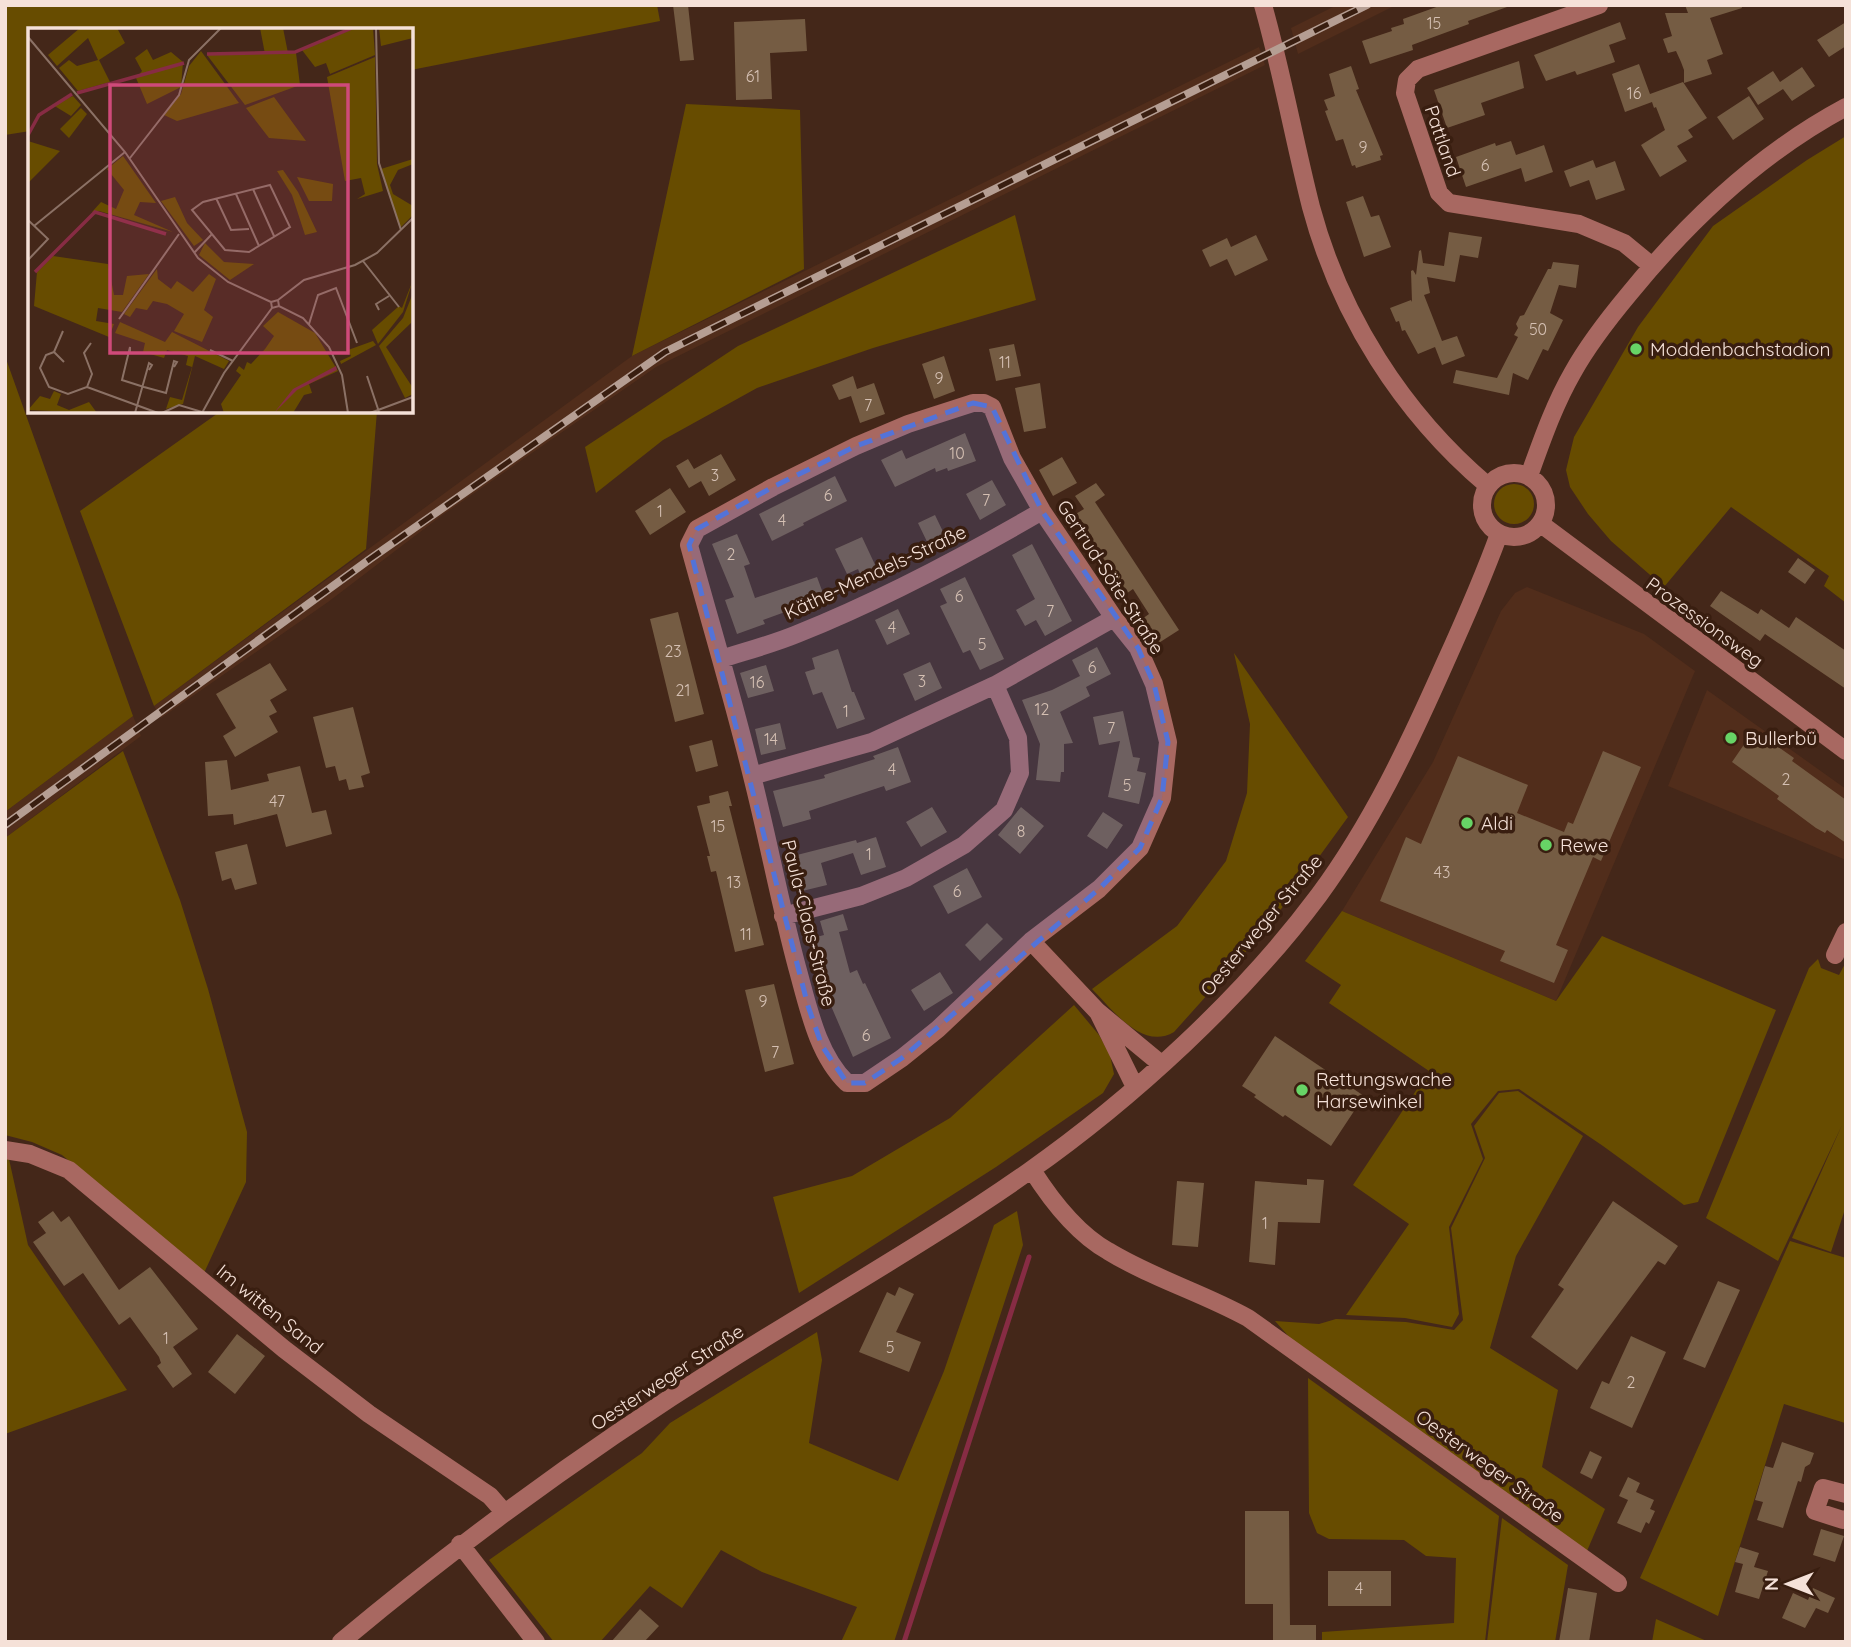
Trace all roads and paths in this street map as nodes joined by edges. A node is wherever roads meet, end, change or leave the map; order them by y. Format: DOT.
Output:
graph roads {
  1 [pos="1263,5"];
  2 [pos="1599,5"];
  3 [pos="1846,107"];
  4 [pos="1651,266"];
  5 [pos="1529,475"];
  6 [pos="1487,485"];
  7 [pos="1042,510"];
  8 [pos="1541,524"];
  9 [pos="1499,534"];
  10 [pos="691,537"];
  11 [pos="1114,618"];
  12 [pos="721,659"];
  13 [pos="995,685"];
  14 [pos="1846,751"];
  15 [pos="752,776"];
  16 [pos="783,916"];
  17 [pos="1846,932"];
  18 [pos="1031,942"];
  19 [pos="1835,955"];
  20 [pos="1097,1011"];
  21 [pos="1161,1064"];
  22 [pos="1135,1087"];
  23 [pos="5,1150"];
  24 [pos="1032,1170"];
  25 [pos="1846,1494"];
  26 [pos="504,1512"];
  27 [pos="1846,1519"];
  28 [pos="460,1544"];
  29 [pos="1618,1583"];
  30 [pos="341,1642"];
  31 [pos="536,1642"];
  1 -- 6 [label="street"];
  2 -- 4 [label="street, Pattland"];
  3 -- 4 [label="street"];
  4 -- 5 [label="street"];
  5 -- 6 [label="street"];
  5 -- 8 [label="street"];
  6 -- 9 [label="street"];
  7 -- 10 [label="street, Gertrud-Söte-Straße"];
  7 -- 11 [label="street, Gertrud-Söte-Straße"];
  7 -- 12 [label="street, Käthe-Mendels-Straße"];
  8 -- 9 [label="street"];
  8 -- 14 [label="street, Prozessionsweg"];
  9 -- 21 [label="street, Oesterweger Straße"];
  10 -- 12 [label="street, Paula-Claas-Straße"];
  11 -- 13 [label="street"];
  11 -- 18 [label="street, Gertrud-Söte-Straße"];
  12 -- 15 [label="street, Paula-Claas-Straße"];
  13 -- 15 [label="street"];
  13 -- 16 [label="street"];
  15 -- 16 [label="street, Paula-Claas-Straße"];
  16 -- 18 [label="street, Paula-Claas-Straße"];
  17 -- 19 [label="street"];
  18 -- 20 [label="street"];
  20 -- 21 [label="street"];
  20 -- 22 [label="street"];
  21 -- 22 [label="street, Oesterweger Straße"];
  22 -- 24 [label="street, Oesterweger Straße"];
  23 -- 26 [label="street, Im witten Sand"];
  24 -- 26 [label="street, Oesterweger Straße"];
  24 -- 29 [label="street, Oesterweger Straße"];
  25 -- 27 [label="street"];
  26 -- 28 [label="street, Oesterweger Straße"];
  28 -- 30 [label="street, Oesterweger Straße"];
  28 -- 31 [label="street"];
}
